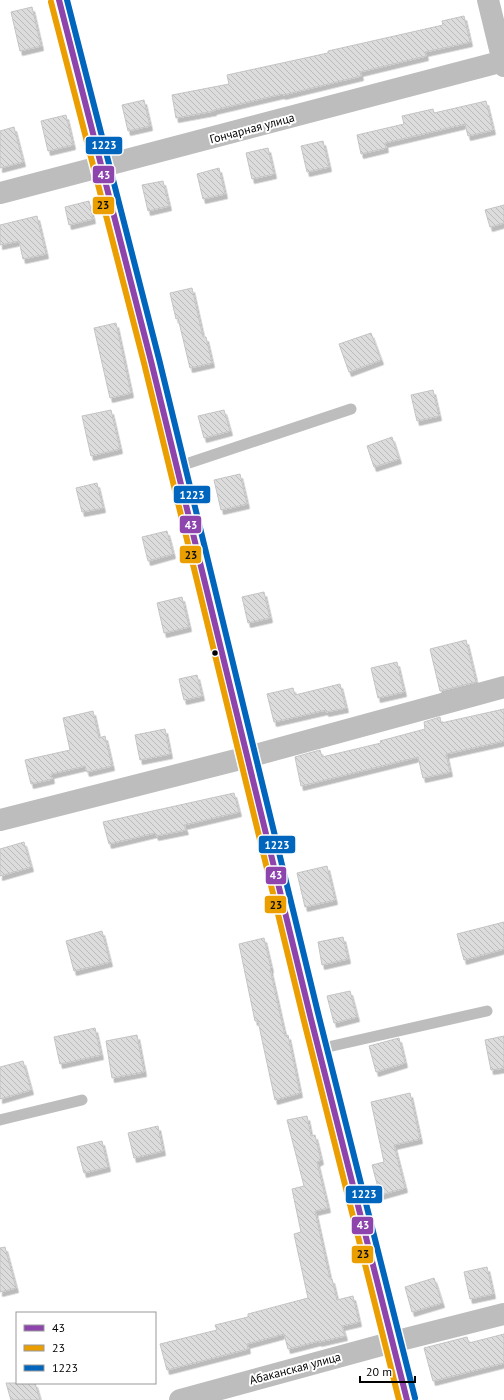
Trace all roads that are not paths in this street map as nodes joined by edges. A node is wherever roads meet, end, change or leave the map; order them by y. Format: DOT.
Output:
graph roads {
  1 [pos="59,0"];
  2 [pos="488,0"];
  3 [pos="504,63"];
  4 [pos="103,167"];
  5 [pos="0,193"];
  6 [pos="351,409"];
  7 [pos="178,467"];
  8 [pos="504,687"];
  9 [pos="248,757"];
  10 [pos="0,820"];
  11 [pos="487,1011"];
  12 [pos="318,1049"];
  13 [pos="82,1100"];
  14 [pos="0,1120"];
  15 [pos="504,1314"];
  16 [pos="393,1342"];
  17 [pos="180,1400"];
  18 [pos="407,1400"];
  1 -- 4 [label="street"];
  2 -- 3 [label="street"];
  3 -- 4 [label="street, Гончарная улица"];
  4 -- 5 [label="street, Гончарная улица"];
  4 -- 7 [label="street"];
  6 -- 7 [label="lane"];
  7 -- 9 [label="street"];
  8 -- 9 [label="street"];
  9 -- 10 [label="street"];
  9 -- 12 [label="street"];
  11 -- 12 [label="lane"];
  12 -- 16 [label="street"];
  13 -- 14 [label="lane"];
  15 -- 16 [label="street, Абаканская улица"];
  16 -- 17 [label="street, Абаканская улица"];
  16 -- 18 [label="street"];
}
